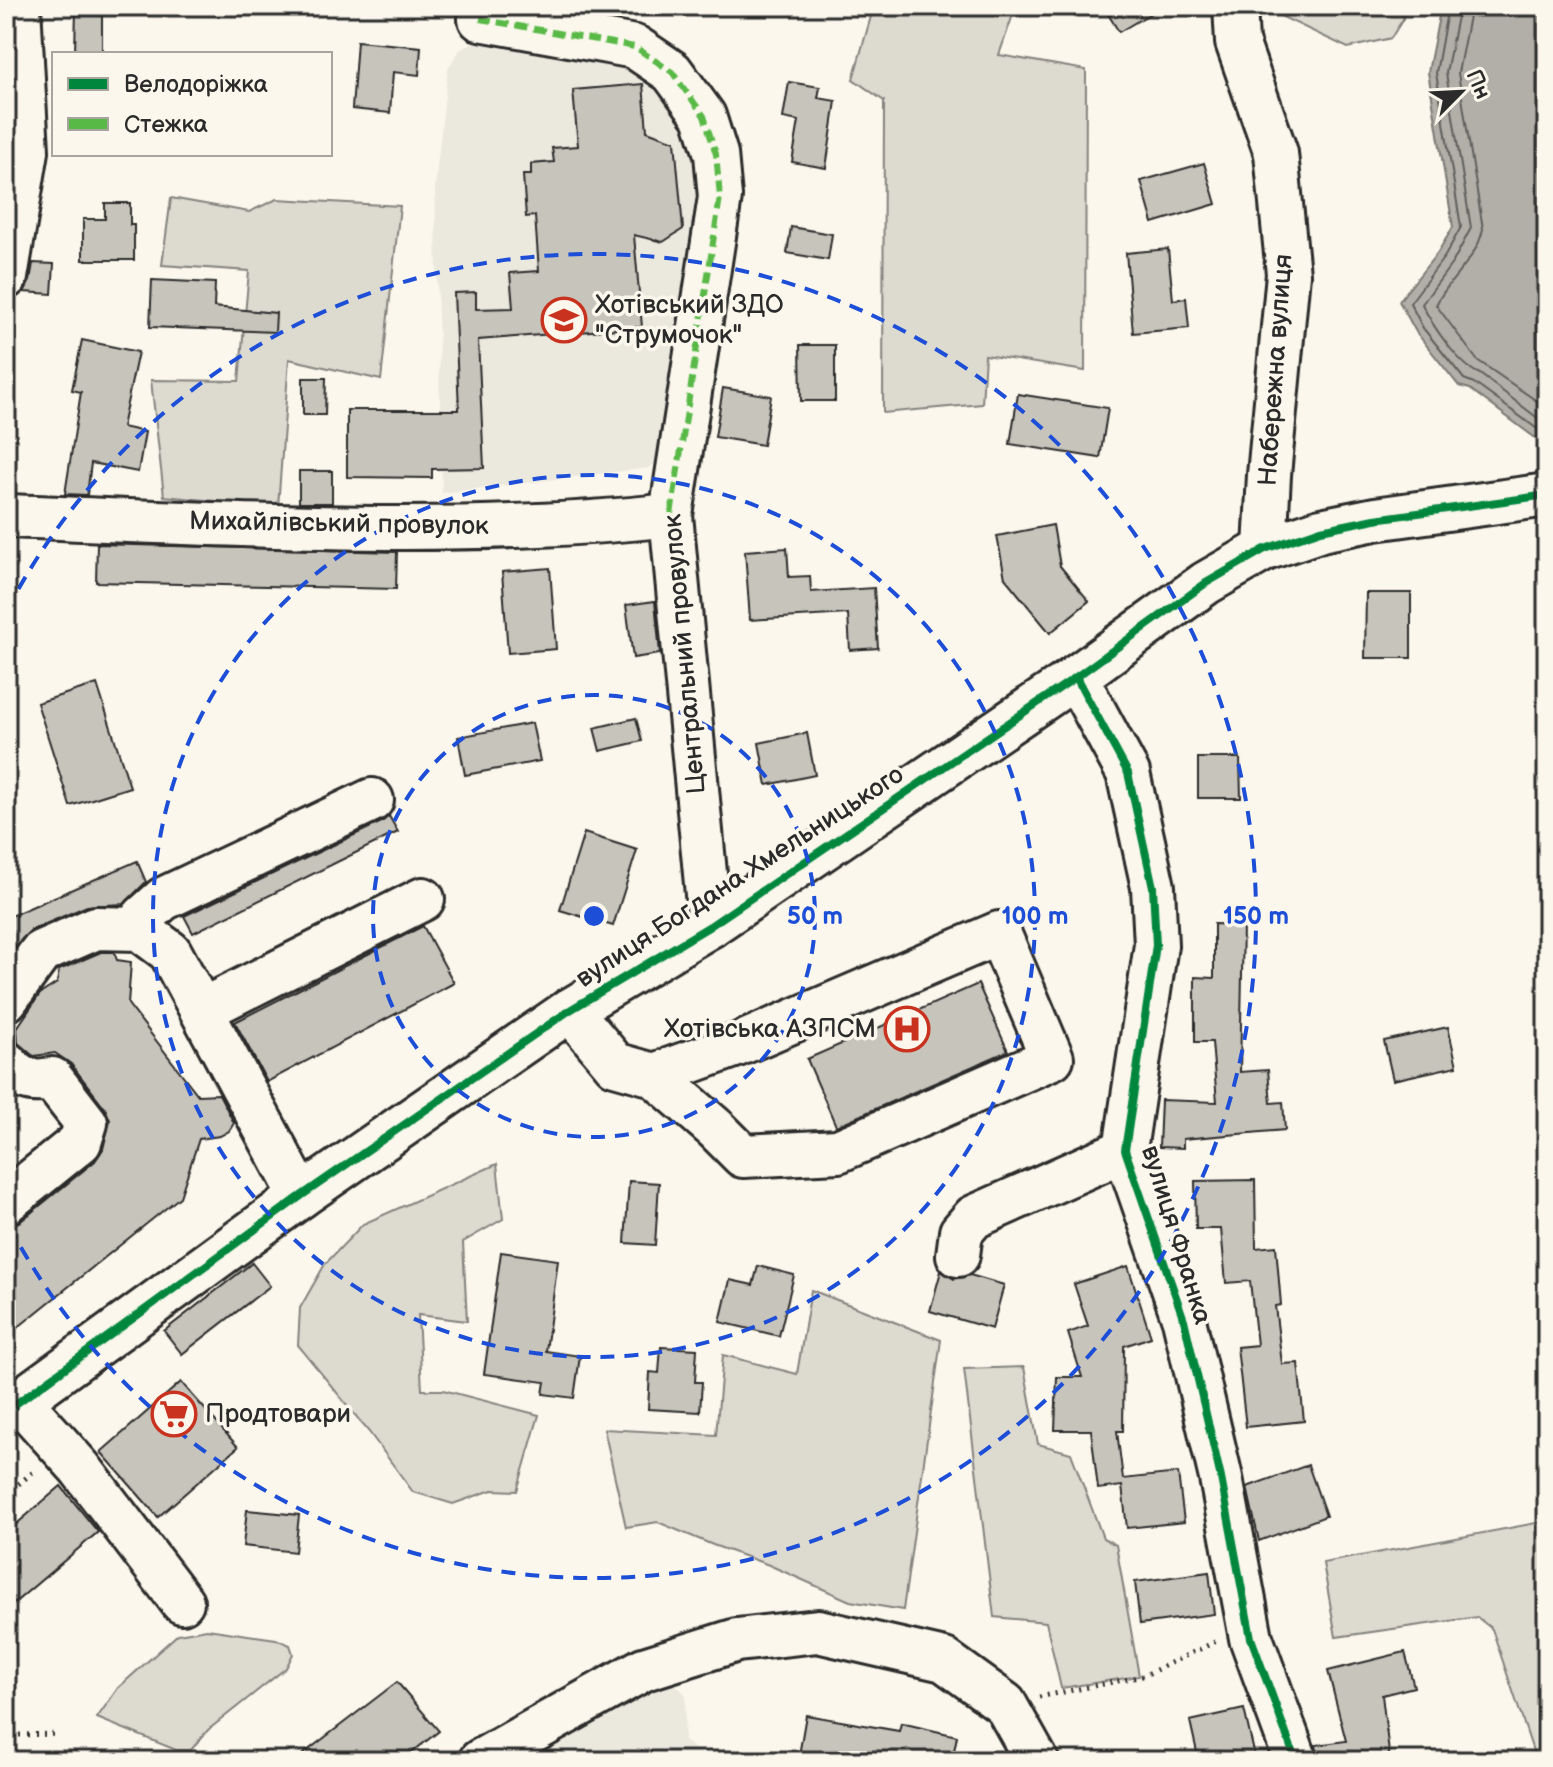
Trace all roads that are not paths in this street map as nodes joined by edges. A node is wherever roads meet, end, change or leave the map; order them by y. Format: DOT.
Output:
graph roads {
  1 [pos="19,6"];
  2 [pos="1235,6"];
  3 [pos="480,19"];
  4 [pos="6,277"];
  5 [pos="1547,495"];
  6 [pos="671,515"];
  7 [pos="6,516"];
  8 [pos="1265,549"];
  9 [pos="1076,677"];
  10 [pos="372,800"];
  11 [pos="423,899"];
  12 [pos="710,926"];
  13 [pos="139,929"];
  14 [pos="6,1000"];
  15 [pos="202,1010"];
  16 [pos="570,1010"];
  17 [pos="6,1063"];
  18 [pos="654,1075"];
  19 [pos="1125,1150"];
  20 [pos="301,1196"];
  21 [pos="6,1202"];
  22 [pos="958,1255"];
  23 [pos="13,1406"];
  24 [pos="182,1602"];
  25 [pos="480,1761"];
  26 [pos="1037,1761"];
  27 [pos="1296,1761"];
  1 -- 4 [label="street"];
  2 -- 8 [label="street, Набережна вулиця"];
  3 -- 6 [label="street, Центральний провулок"];
  5 -- 8 [label="street, вулиця Богдана Хмельницького"];
  6 -- 7 [label="street, Михайлівський провулок"];
  6 -- 12 [label="street, Центральний провулок"];
  8 -- 9 [label="street, вулиця Богдана Хмельницького"];
  9 -- 12 [label="street, вулиця Богдана Хмельницького"];
  9 -- 19 [label="street, вулиця Франка"];
  10 -- 13 [label="street"];
  11 -- 15 [label="street"];
  12 -- 16 [label="street, вулиця Богдана Хмельницького"];
  13 -- 14 [label="street"];
  13 -- 15 [label="street"];
  15 -- 20 [label="street"];
  16 -- 18 [label="street"];
  16 -- 20 [label="street, вулиця Богдана Хмельницького"];
  17 -- 21 [label="street"];
  18 -- 18 [label="street"];
  19 -- 22 [label="street"];
  19 -- 27 [label="street, вулиця Франка"];
  20 -- 23 [label="street, вулиця Богдана Хмельницького"];
  23 -- 24 [label="street"];
  25 -- 26 [label="street"];
}
